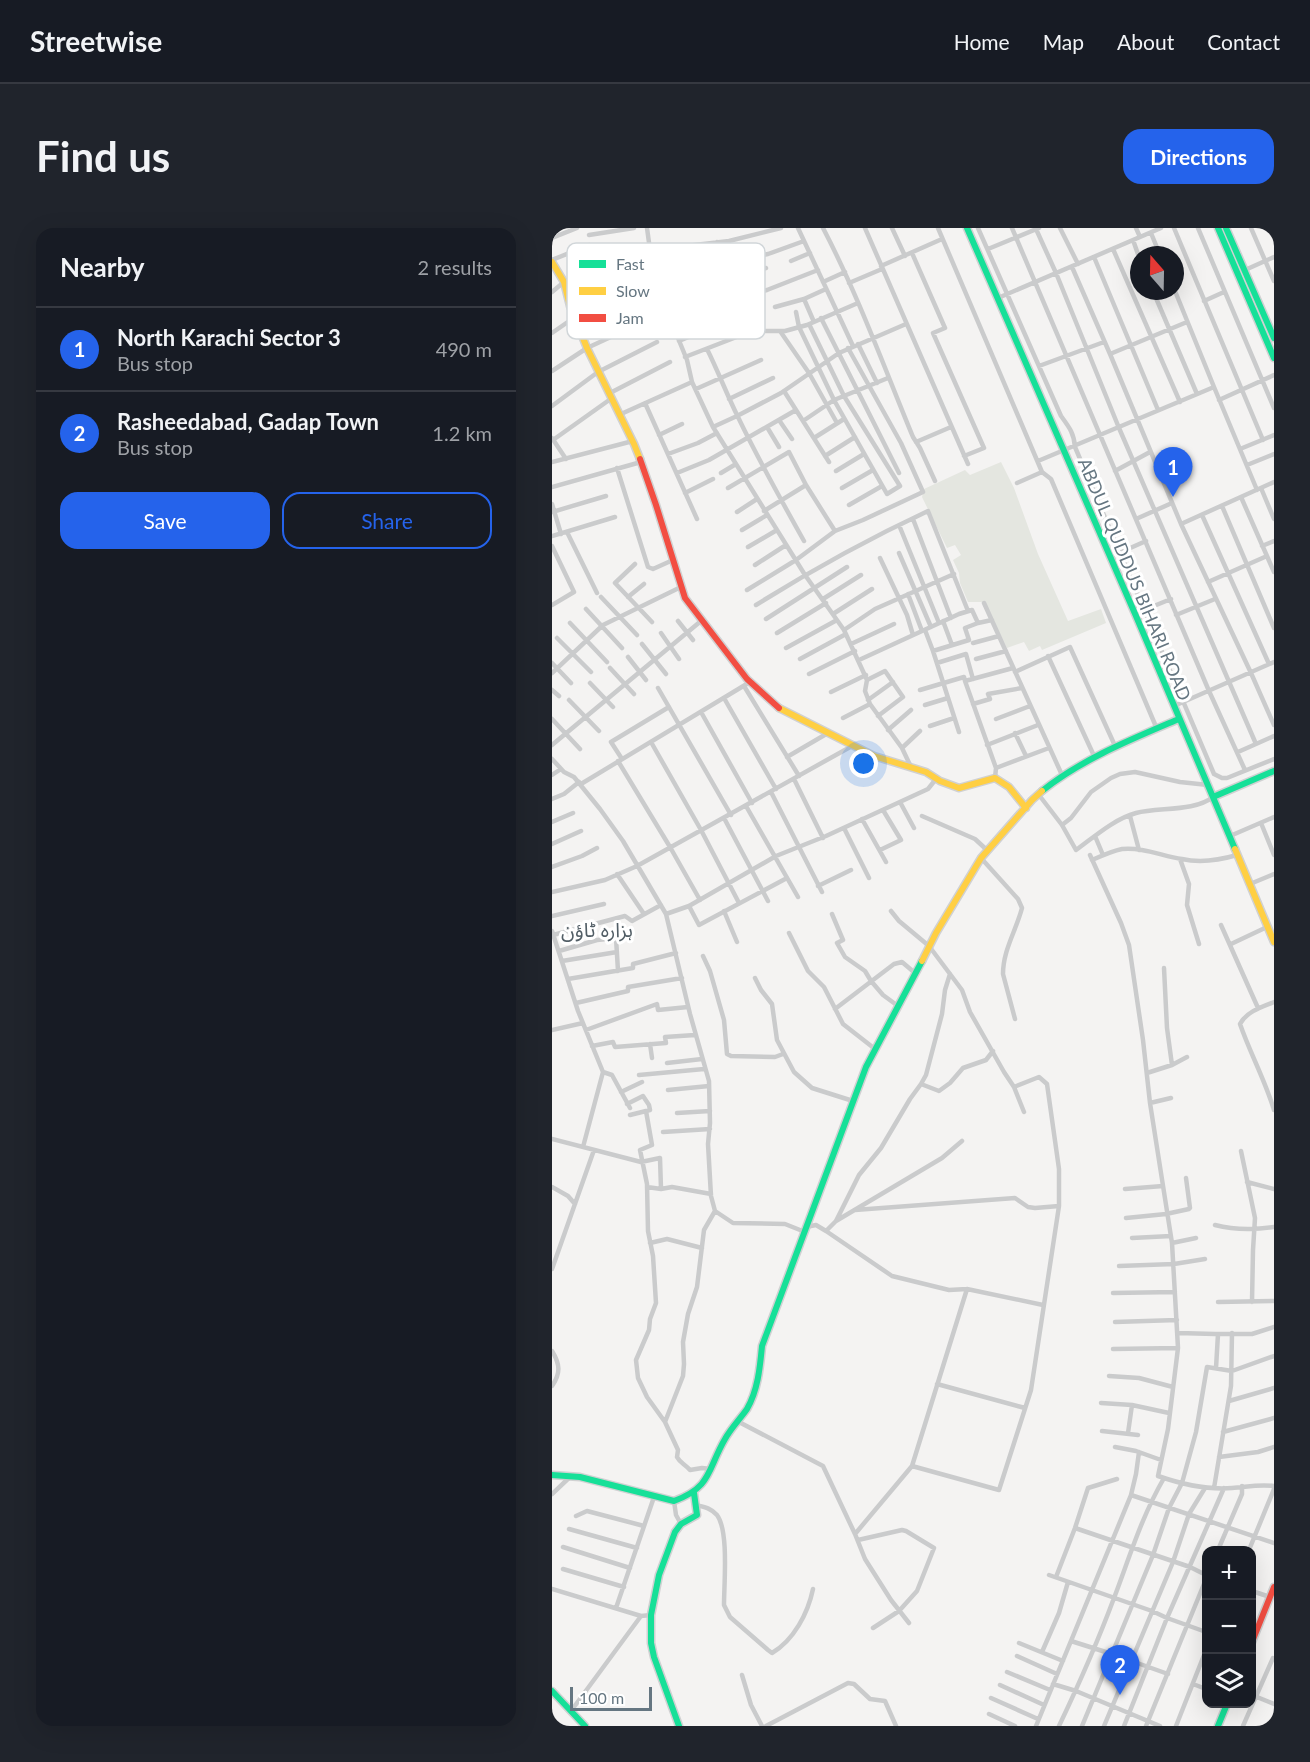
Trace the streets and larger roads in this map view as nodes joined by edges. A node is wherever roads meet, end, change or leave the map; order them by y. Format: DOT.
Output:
graph roads {
  1 [pos="577,228"];
  2 [pos="634,228"];
  3 [pos="647,228"];
  4 [pos="781,228"];
  5 [pos="798,228"];
  6 [pos="823,228"];
  7 [pos="865,228"];
  8 [pos="892,228"];
  9 [pos="938,228"];
  10 [pos="967,228"];
  11 [pos="978,228"];
  12 [pos="1012,228"];
  13 [pos="1060,228"];
  14 [pos="1136,228"];
  15 [pos="1161,228"];
  16 [pos="1174,228"];
  17 [pos="1198,228"];
  18 [pos="1218,228"];
  19 [pos="1226,228"];
  20 [pos="1251,228"];
  21 [pos="1037,229"];
  22 [pos="1151,233"];
  23 [pos="589,235"];
  24 [pos="1140,237"];
  25 [pos="552,238"];
  26 [pos="1016,238"];
  27 [pos="942,239"];
  28 [pos="1132,240"];
  29 [pos="804,241"];
  30 [pos="717,242"];
  31 [pos="649,243"];
  32 [pos="709,243"];
  33 [pos="1134,246"];
  34 [pos="1156,246"];
  35 [pos="988,249"];
  36 [pos="1113,249"];
  37 [pos="810,253"];
  38 [pos="912,253"];
  39 [pos="567,255"];
  40 [pos="765,255"];
  41 [pos="904,256"];
  42 [pos="1094,257"];
  43 [pos="1274,257"];
  44 [pos="552,261"];
  45 [pos="791,261"];
  46 [pos="1265,261"];
  47 [pos="1078,264"];
  48 [pos="881,267"];
  49 [pos="1072,267"];
  50 [pos="818,270"];
  51 [pos="1245,270"];
  52 [pos="845,272"];
  53 [pos="1056,273"];
  54 [pos="567,280"];
  55 [pos="1274,281"];
  56 [pos="564,282"];
  57 [pos="823,282"];
  58 [pos="1035,282"];
  59 [pos="849,283"];
  60 [pos="826,289"];
  61 [pos="765,290"];
  62 [pos="552,292"];
  63 [pos="1224,292"];
  64 [pos="567,294"];
  65 [pos="1008,294"];
  66 [pos="998,298"];
  67 [pos="804,299"];
  68 [pos="1156,300"];
  69 [pos="1178,300"];
  70 [pos="1204,301"];
  71 [pos="858,303"];
  72 [pos="775,307"];
  73 [pos="796,312"];
  74 [pos="837,312"];
  75 [pos="821,318"];
  76 [pos="1187,322"];
  77 [pos="567,323"];
  78 [pos="812,323"];
  79 [pos="906,324"];
  80 [pos="799,327"];
  81 [pos="1168,330"];
  82 [pos="765,331"];
  83 [pos="780,331"];
  84 [pos="552,333"];
  85 [pos="1151,337"];
  86 [pos="873,338"];
  87 [pos="1274,338"];
  88 [pos="584,339"];
  89 [pos="606,339"];
  90 [pos="684,339"];
  91 [pos="734,339"];
  92 [pos="679,341"];
  93 [pos="657,342"];
  94 [pos="1104,342"];
  95 [pos="1130,345"];
  96 [pos="853,346"];
  97 [pos="587,348"];
  98 [pos="707,349"];
  99 [pos="1086,349"];
  100 [pos="839,353"];
  101 [pos="1110,354"];
  102 [pos="1066,356"];
  103 [pos="685,357"];
  104 [pos="1274,357"];
  105 [pos="761,360"];
  106 [pos="827,361"];
  107 [pos="670,362"];
  108 [pos="1039,366"];
  109 [pos="818,367"];
  110 [pos="552,371"];
  111 [pos="598,372"];
  112 [pos="809,373"];
  113 [pos="1274,375"];
  114 [pos="722,378"];
  115 [pos="773,378"];
  116 [pos="888,378"];
  117 [pos="1262,380"];
  118 [pos="692,382"];
  119 [pos="877,383"];
  120 [pos="869,387"];
  121 [pos="1214,387"];
  122 [pos="696,389"];
  123 [pos="1242,389"];
  124 [pos="784,391"];
  125 [pos="858,391"];
  126 [pos="1197,394"];
  127 [pos="611,395"];
  128 [pos="844,396"];
  129 [pos="729,399"];
  130 [pos="834,400"];
  131 [pos="1219,400"];
  132 [pos="1180,402"];
  133 [pos="645,403"];
  134 [pos="826,405"];
  135 [pos="552,406"];
  136 [pos="1274,408"];
  137 [pos="796,410"];
  138 [pos="1158,410"];
  139 [pos="621,414"];
  140 [pos="737,416"];
  141 [pos="844,419"];
  142 [pos="779,420"];
  143 [pos="1137,420"];
  144 [pos="803,421"];
  145 [pos="837,423"];
  146 [pos="682,424"];
  147 [pos="713,427"];
  148 [pos="767,427"];
  149 [pos="951,427"];
  150 [pos="1119,428"];
  151 [pos="717,433"];
  152 [pos="659,435"];
  153 [pos="1274,435"];
  154 [pos="1101,436"];
  155 [pos="855,437"];
  156 [pos="748,438"];
  157 [pos="814,438"];
  158 [pos="553,439"];
  159 [pos="792,439"];
  160 [pos="915,440"];
  161 [pos="1263,440"];
  162 [pos="633,441"];
  163 [pos="901,443"];
  164 [pos="779,447"];
  165 [pos="1075,447"];
  166 [pos="726,448"];
  167 [pos="1240,449"];
  168 [pos="1064,451"];
  169 [pos="1150,452"];
  170 [pos="668,454"];
  171 [pos="864,454"];
  172 [pos="1274,454"];
  173 [pos="825,456"];
  174 [pos="964,456"];
  175 [pos="566,459"];
  176 [pos="552,462"];
  177 [pos="640,462"];
  178 [pos="829,462"];
  179 [pos="1038,462"];
  180 [pos="1134,462"];
  181 [pos="736,464"];
  182 [pos="968,464"];
  183 [pos="1246,465"];
  184 [pos="763,466"];
  185 [pos="617,468"];
  186 [pos="873,470"];
  187 [pos="836,471"];
  188 [pos="1115,471"];
  189 [pos="1042,472"];
  190 [pos="676,473"];
  191 [pos="721,473"];
  192 [pos="899,473"];
  193 [pos="744,477"];
  194 [pos="713,479"];
  195 [pos="935,481"];
  196 [pos="1274,482"];
  197 [pos="1017,483"];
  198 [pos="806,485"];
  199 [pos="882,486"];
  200 [pos="552,487"];
  201 [pos="728,488"];
  202 [pos="842,488"];
  203 [pos="1259,489"];
  204 [pos="685,493"];
  205 [pos="606,496"];
  206 [pos="1241,497"];
  207 [pos="758,499"];
  208 [pos="781,500"];
  209 [pos="1172,503"];
  210 [pos="552,504"];
  211 [pos="849,505"];
  212 [pos="1222,506"];
  213 [pos="553,511"];
  214 [pos="1155,511"];
  215 [pos="737,512"];
  216 [pos="766,513"];
  217 [pos="1202,514"];
  218 [pos="615,517"];
  219 [pos="697,519"];
  220 [pos="913,519"];
  221 [pos="1136,519"];
  222 [pos="1274,519"];
  223 [pos="1180,524"];
  224 [pos="899,525"];
  225 [pos="742,530"];
  226 [pos="777,530"];
  227 [pos="835,531"];
  228 [pos="564,533"];
  229 [pos="552,536"];
  230 [pos="804,540"];
  231 [pos="1146,541"];
  232 [pos="1274,541"];
  233 [pos="786,545"];
  234 [pos="552,546"];
  235 [pos="1262,546"];
  236 [pos="748,547"];
  237 [pos="1119,553"];
  238 [pos="898,554"];
  239 [pos="1267,556"];
  240 [pos="880,558"];
  241 [pos="673,560"];
  242 [pos="795,560"];
  243 [pos="635,564"];
  244 [pos="755,565"];
  245 [pos="1247,565"];
  246 [pos="847,567"];
  247 [pos="1274,572"];
  248 [pos="1228,573"];
  249 [pos="954,574"];
  250 [pos="805,575"];
  251 [pos="861,575"];
  252 [pos="937,581"];
  253 [pos="1208,582"];
  254 [pos="644,584"];
  255 [pos="924,586"];
  256 [pos="681,587"];
  257 [pos="816,589"];
  258 [pos="872,589"];
  259 [pos="747,590"];
  260 [pos="915,591"];
  261 [pos="908,594"];
  262 [pos="628,597"];
  263 [pos="1215,598"];
  264 [pos="898,599"];
  265 [pos="1171,599"];
  266 [pos="825,601"];
  267 [pos="984,603"];
  268 [pos="552,605"];
  269 [pos="756,605"];
  270 [pos="638,607"];
  271 [pos="1196,607"];
  272 [pos="586,609"];
  273 [pos="1144,610"];
  274 [pos="968,611"];
  275 [pos="833,614"];
  276 [pos="1176,615"];
  277 [pos="619,616"];
  278 [pos="951,618"];
  279 [pos="766,619"];
  280 [pos="837,620"];
  281 [pos="992,620"];
  282 [pos="678,621"];
  283 [pos="701,621"];
  284 [pos="652,622"];
  285 [pos="941,622"];
  286 [pos="570,623"];
  287 [pos="978,623"];
  288 [pos="894,624"];
  289 [pos="601,626"];
  290 [pos="931,627"];
  291 [pos="1274,628"];
  292 [pos="923,631"];
  293 [pos="687,632"];
  294 [pos="845,632"];
  295 [pos="661,633"];
  296 [pos="777,633"];
  297 [pos="637,635"];
  298 [pos="913,635"];
  299 [pos="999,636"];
  300 [pos="557,638"];
  301 [pos="586,640"];
  302 [pos="693,640"];
  303 [pos="973,643"];
  304 [pos="642,644"];
  305 [pos="851,644"];
  306 [pos="952,645"];
  307 [pos="670,646"];
  308 [pos="622,648"];
  309 [pos="786,648"];
  310 [pos="855,651"];
  311 [pos="933,651"];
  312 [pos="1006,651"];
  313 [pos="572,653"];
  314 [pos="1048,656"];
  315 [pos="628,657"];
  316 [pos="655,659"];
  317 [pos="679,659"];
  318 [pos="800,659"];
  319 [pos="976,659"];
  320 [pos="859,660"];
  321 [pos="607,662"];
  322 [pos="552,663"];
  323 [pos="937,663"];
  324 [pos="1272,663"];
  325 [pos="557,668"];
  326 [pos="610,668"];
  327 [pos="1014,670"];
  328 [pos="591,672"];
  329 [pos="640,672"];
  330 [pos="1251,672"];
  331 [pos="552,673"];
  332 [pos="666,674"];
  333 [pos="809,674"];
  334 [pos="866,677"];
  335 [pos="973,679"];
  336 [pos="646,680"];
  337 [pos="965,681"];
  338 [pos="893,682"];
  339 [pos="1229,682"];
  340 [pos="571,683"];
  341 [pos="590,683"];
  342 [pos="944,683"];
  343 [pos="625,684"];
  344 [pos="747,684"];
  345 [pos="658,688"];
  346 [pos="1022,688"];
  347 [pos="552,690"];
  348 [pos="920,690"];
  349 [pos="1209,691"];
  350 [pos="831,692"];
  351 [pos="634,694"];
  352 [pos="559,696"];
  353 [pos="724,698"];
  354 [pos="948,698"];
  355 [pos="569,700"];
  356 [pos="606,700"];
  357 [pos="869,702"];
  358 [pos="1184,702"];
  359 [pos="973,704"];
  360 [pos="925,705"];
  361 [pos="1030,706"];
  362 [pos="1174,706"];
  363 [pos="613,707"];
  364 [pos="669,707"];
  365 [pos="1274,709"];
  366 [pos="911,710"];
  367 [pos="701,712"];
  368 [pos="1268,712"];
  369 [pos="878,716"];
  370 [pos="585,717"];
  371 [pos="843,718"];
  372 [pos="954,718"];
  373 [pos="552,719"];
  374 [pos="996,719"];
  375 [pos="1179,719"];
  376 [pos="679,725"];
  377 [pos="1038,725"];
  378 [pos="1274,725"];
  379 [pos="930,726"];
  380 [pos="1157,729"];
  381 [pos="888,730"];
  382 [pos="920,730"];
  383 [pos="599,731"];
  384 [pos="959,732"];
  385 [pos="828,733"];
  386 [pos="1015,733"];
  387 [pos="565,734"];
  388 [pos="1274,736"];
  389 [pos="651,742"];
  390 [pos="1256,744"];
  391 [pos="552,745"];
  392 [pos="987,745"];
  393 [pos="852,747"];
  394 [pos="1116,747"];
  395 [pos="903,748"];
  396 [pos="1048,748"];
  397 [pos="580,749"];
  398 [pos="1238,752"];
  399 [pos="1026,756"];
  400 [pos="787,757"];
  401 [pos="1095,758"];
  402 [pos="552,759"];
  403 [pos="1274,759"];
  404 [pos="620,760"];
  405 [pos="911,767"];
  406 [pos="996,768"];
  407 [pos="561,769"];
  408 [pos="1245,770"];
  409 [pos="1274,771"];
  410 [pos="552,775"];
  411 [pos="1062,775"];
  412 [pos="796,778"];
  413 [pos="995,778"];
  414 [pos="936,779"];
  415 [pos="580,783"];
  416 [pos="1208,785"];
  417 [pos="774,790"];
  418 [pos="1039,795"];
  419 [pos="1213,797"];
  420 [pos="552,799"];
  421 [pos="900,802"];
  422 [pos="752,803"];
  423 [pos="746,806"];
  424 [pos="1026,808"];
  425 [pos="883,810"];
  426 [pos="573,813"];
  427 [pos="731,815"];
  428 [pos="922,816"];
  429 [pos="1130,816"];
  430 [pos="1274,817"];
  431 [pos="724,818"];
  432 [pos="862,819"];
  433 [pos="552,822"];
  434 [pos="1261,823"];
  435 [pos="1062,825"];
  436 [pos="844,828"];
  437 [pos="914,828"];
  438 [pos="701,830"];
  439 [pos="581,831"];
  440 [pos="1095,836"];
  441 [pos="1230,836"];
  442 [pos="823,838"];
  443 [pos="552,844"];
  444 [pos="799,846"];
  445 [pos="670,847"];
  446 [pos="597,848"];
  447 [pos="880,850"];
  448 [pos="1139,850"];
  449 [pos="988,851"];
  450 [pos="1103,855"];
  451 [pos="1237,855"];
  452 [pos="1274,855"];
  453 [pos="776,856"];
  454 [pos="981,858"];
  455 [pos="1180,859"];
  456 [pos="886,862"];
  457 [pos="638,866"];
  458 [pos="552,867"];
  459 [pos="851,870"];
  460 [pos="752,871"];
  461 [pos="617,874"];
  462 [pos="1274,874"];
  463 [pos="787,878"];
  464 [pos="869,878"];
  465 [pos="729,884"];
  466 [pos="1250,884"];
  467 [pos="818,886"];
  468 [pos="763,890"];
  469 [pos="552,892"];
  470 [pos="822,892"];
  471 [pos="798,897"];
  472 [pos="700,900"];
  473 [pos="768,901"];
  474 [pos="739,903"];
  475 [pos="604,904"];
  476 [pos="661,904"];
  477 [pos="689,906"];
  478 [pos="724,911"];
  479 [pos="891,911"];
  480 [pos="644,914"];
  481 [pos="666,914"];
  482 [pos="832,914"];
  483 [pos="552,916"];
  484 [pos="1221,925"];
  485 [pos="1267,927"];
  486 [pos="553,933"];
  487 [pos="789,933"];
  488 [pos="629,937"];
  489 [pos="616,938"];
  490 [pos="737,942"];
  491 [pos="1274,942"];
  492 [pos="1199,944"];
  493 [pos="1231,944"];
  494 [pos="929,946"];
  495 [pos="559,951"];
  496 [pos="617,952"];
  497 [pos="676,953"];
  498 [pos="703,956"];
  499 [pos="562,961"];
  500 [pos="1164,968"];
  501 [pos="618,971"];
  502 [pos="915,973"];
  503 [pos="950,974"];
  504 [pos="682,978"];
  505 [pos="755,978"];
  506 [pos="568,979"];
  507 [pos="871,981"];
  508 [pos="1274,1002"];
  509 [pos="576,1003"];
  510 [pos="898,1006"];
  511 [pos="688,1007"];
  512 [pos="1258,1008"];
  513 [pos="835,1009"];
  514 [pos="1015,1019"];
  515 [pos="583,1023"];
  516 [pos="552,1030"];
  517 [pos="586,1030"];
  518 [pos="695,1035"];
  519 [pos="650,1044"];
  520 [pos="592,1046"];
  521 [pos="875,1049"];
  522 [pos="993,1051"];
  523 [pos="783,1054"];
  524 [pos="1187,1057"];
  525 [pos="652,1058"];
  526 [pos="702,1059"];
  527 [pos="667,1063"];
  528 [pos="1172,1065"];
  529 [pos="705,1069"];
  530 [pos="603,1072"];
  531 [pos="1147,1073"];
  532 [pos="639,1075"];
  533 [pos="642,1082"];
  534 [pos="921,1084"];
  535 [pos="709,1086"];
  536 [pos="1014,1087"];
  537 [pos="668,1090"];
  538 [pos="621,1092"];
  539 [pos="1171,1098"];
  540 [pos="854,1101"];
  541 [pos="1150,1103"];
  542 [pos="629,1109"];
  543 [pos="1274,1110"];
  544 [pos="645,1111"];
  545 [pos="710,1111"];
  546 [pos="1024,1112"];
  547 [pos="677,1113"];
  548 [pos="710,1129"];
  549 [pos="663,1132"];
  550 [pos="552,1139"];
  551 [pos="962,1141"];
  552 [pos="583,1147"];
  553 [pos="594,1150"];
  554 [pos="1240,1151"];
  555 [pos="641,1162"];
  556 [pos="1186,1178"];
  557 [pos="1247,1182"];
  558 [pos="1163,1186"];
  559 [pos="552,1187"];
  560 [pos="647,1187"];
  561 [pos="662,1189"];
  562 [pos="1274,1189"];
  563 [pos="1125,1190"];
  564 [pos="711,1194"];
  565 [pos="575,1204"];
  566 [pos="1059,1206"];
  567 [pos="855,1210"];
  568 [pos="715,1211"];
  569 [pos="1167,1214"];
  570 [pos="1126,1218"];
  571 [pos="836,1221"];
  572 [pos="1215,1225"];
  573 [pos="1274,1227"];
  574 [pos="1254,1229"];
  575 [pos="806,1230"];
  576 [pos="826,1231"];
  577 [pos="1171,1236"];
  578 [pos="1132,1238"];
  579 [pos="1196,1238"];
  580 [pos="650,1243"];
  581 [pos="1172,1243"];
  582 [pos="702,1248"];
  583 [pos="1205,1259"];
  584 [pos="1174,1264"];
  585 [pos="1119,1266"];
  586 [pos="552,1269"];
  587 [pos="967,1289"];
  588 [pos="1175,1292"];
  589 [pos="1113,1293"];
  590 [pos="1274,1301"];
  591 [pos="1218,1302"];
  592 [pos="1252,1302"];
  593 [pos="1043,1305"];
  594 [pos="1177,1320"];
  595 [pos="1115,1322"];
  596 [pos="1274,1327"];
  597 [pos="1178,1332"];
  598 [pos="1232,1333"];
  599 [pos="1218,1334"];
  600 [pos="1178,1348"];
  601 [pos="1113,1349"];
  602 [pos="552,1351"];
  603 [pos="1274,1356"];
  604 [pos="1216,1368"];
  605 [pos="1232,1371"];
  606 [pos="1109,1376"];
  607 [pos="938,1384"];
  608 [pos="552,1386"];
  609 [pos="1173,1387"];
  610 [pos="1274,1388"];
  611 [pos="1229,1401"];
  612 [pos="1101,1403"];
  613 [pos="1132,1405"];
  614 [pos="1025,1408"];
  615 [pos="1170,1413"];
  616 [pos="1274,1418"];
  617 [pos="665,1422"];
  618 [pos="737,1422"];
  619 [pos="1102,1431"];
  620 [pos="1223,1432"];
  621 [pos="1128,1433"];
  622 [pos="1138,1436"];
  623 [pos="1115,1447"];
  624 [pos="1274,1447"];
  625 [pos="1139,1452"];
  626 [pos="1219,1457"];
  627 [pos="1161,1460"];
  628 [pos="912,1466"];
  629 [pos="711,1469"];
  630 [pos="552,1475"];
  631 [pos="571,1476"];
  632 [pos="1164,1478"];
  633 [pos="1117,1479"];
  634 [pos="1182,1483"];
  635 [pos="1242,1486"];
  636 [pos="1274,1487"];
  637 [pos="1205,1488"];
  638 [pos="1214,1488"];
  639 [pos="1224,1488"];
  640 [pos="694,1493"];
  641 [pos="552,1494"];
  642 [pos="1131,1495"];
  643 [pos="654,1497"];
  644 [pos="674,1501"];
  645 [pos="1150,1502"];
  646 [pos="696,1505"];
  647 [pos="1169,1508"];
  648 [pos="1189,1514"];
  649 [pos="576,1516"];
  650 [pos="1209,1521"];
  651 [pos="681,1524"];
  652 [pos="644,1526"];
  653 [pos="1075,1528"];
  654 [pos="1228,1528"];
  655 [pos="569,1529"];
  656 [pos="855,1533"];
  657 [pos="1255,1537"];
  658 [pos="858,1540"];
  659 [pos="1112,1541"];
  660 [pos="1274,1543"];
  661 [pos="1220,1546"];
  662 [pos="1251,1546"];
  663 [pos="563,1547"];
  664 [pos="1131,1547"];
  665 [pos="637,1548"];
  666 [pos="1153,1555"];
  667 [pos="1173,1562"];
  668 [pos="1190,1567"];
  669 [pos="630,1568"];
  670 [pos="563,1569"];
  671 [pos="1202,1573"];
  672 [pos="1049,1575"];
  673 [pos="1056,1577"];
  674 [pos="1068,1582"];
  675 [pos="624,1587"];
  676 [pos="1274,1587"];
  677 [pos="552,1589"];
  678 [pos="813,1589"];
  679 [pos="1202,1589"];
  680 [pos="1091,1590"];
  681 [pos="1256,1593"];
  682 [pos="1270,1597"];
  683 [pos="1114,1598"];
  684 [pos="1132,1604"];
  685 [pos="616,1608"];
  686 [pos="899,1611"];
  687 [pos="1152,1611"];
  688 [pos="651,1615"];
  689 [pos="641,1616"];
  690 [pos="1167,1618"];
  691 [pos="909,1623"];
  692 [pos="1188,1626"];
  693 [pos="873,1628"];
  694 [pos="1256,1630"];
  695 [pos="1202,1631"];
  696 [pos="1071,1641"];
  697 [pos="1019,1642"];
  698 [pos="1093,1648"];
  699 [pos="1042,1652"];
  700 [pos="1112,1654"];
  701 [pos="1204,1654"];
  702 [pos="1017,1656"];
  703 [pos="1273,1658"];
  704 [pos="1132,1660"];
  705 [pos="1063,1661"];
  706 [pos="1148,1667"];
  707 [pos="1007,1672"];
  708 [pos="1057,1674"];
  709 [pos="1168,1674"];
  710 [pos="742,1675"];
  711 [pos="1053,1684"];
  712 [pos="1193,1684"];
  713 [pos="1000,1685"];
  714 [pos="1202,1687"];
  715 [pos="1050,1690"];
  716 [pos="552,1691"];
  717 [pos="1076,1691"];
  718 [pos="1256,1692"];
  719 [pos="1256,1697"];
  720 [pos="991,1698"];
  721 [pos="1093,1699"];
  722 [pos="1274,1704"];
  723 [pos="1044,1705"];
  724 [pos="1112,1706"];
  725 [pos="1225,1708"];
  726 [pos="1250,1708"];
  727 [pos="571,1711"];
  728 [pos="1129,1713"];
  729 [pos="989,1714"];
  730 [pos="1038,1719"];
  731 [pos="1147,1724"];
  732 [pos="585,1726"];
  733 [pos="679,1726"];
  734 [pos="764,1726"];
  735 [pos="896,1726"];
  736 [pos="1015,1726"];
  737 [pos="1036,1726"];
  738 [pos="1059,1726"];
  739 [pos="1082,1726"];
  740 [pos="1104,1726"];
  741 [pos="1124,1726"];
  742 [pos="1160,1726"];
  743 [pos="1176,1726"];
  744 [pos="1218,1726"];
  745 [pos="1243,1726"];
  1 -- 25 [label="street"];
  2 -- 23 [label="street"];
  3 -- 31 [label="street"];
  4 -- 30 [label="street"];
  5 -- 29 [label="street"];
  6 -- 52 [label="street"];
  7 -- 48 [label="street"];
  8 -- 41 [label="street"];
  9 -- 27 [label="street"];
  10 -- 66 [label="street, ABDUL QUDDUS BIHARI ROAD"];
  11 -- 35 [label="street"];
  12 -- 26 [label="street"];
  13 -- 47 [label="street"];
  14 -- 24 [label="street"];
  15 -- 22 [label="street"];
  16 -- 70 [label="street"];
  17 -- 63 [label="street"];
  18 -- 104 [label="street"];
  19 -- 51 [label="street"];
  20 -- 46 [label="street"];
  21 -- 26 [label="street"];
  21 -- 53 [label="street"];
  22 -- 24 [label="street"];
  22 -- 34 [label="street"];
  24 -- 28 [label="street"];
  26 -- 35 [label="street"];
  26 -- 58 [label="street"];
  27 -- 38 [label="street"];
  27 -- 179 [label="street"];
  28 -- 33 [label="street"];
  28 -- 36 [label="street"];
  29 -- 37 [label="street"];
  29 -- 40 [label="street"];
  30 -- 32 [label="street"];
  35 -- 65 [label="street"];
  36 -- 42 [label="street"];
  36 -- 85 [label="street"];
  37 -- 45 [label="street"];
  37 -- 50 [label="street"];
  38 -- 41 [label="street"];
  38 -- 174 [label="street"];
  39 -- 44 [label="street"];
  41 -- 48 [label="street"];
  42 -- 47 [label="street"];
  42 -- 95 [label="street"];
  43 -- 46 [label="street"];
  44 -- 56 [label="street"];
  46 -- 51 [label="street"];
  46 -- 55 [label="street"];
  47 -- 49 [label="street"];
  48 -- 59 [label="street"];
  48 -- 79 [label="street"];
  49 -- 53 [label="street"];
  49 -- 94 [label="street"];
  50 -- 57 [label="street"];
  50 -- 61 [label="street"];
  51 -- 87 [label="street"];
  52 -- 57 [label="street"];
  52 -- 59 [label="street"];
  53 -- 58 [label="street"];
  53 -- 99 [label="street"];
  54 -- 56 [label="street"];
  56 -- 62 [label="street"];
  56 -- 64 [label="street"];
  57 -- 60 [label="street"];
  58 -- 65 [label="street"];
  58 -- 102 [label="street"];
  59 -- 71 [label="street"];
  60 -- 67 [label="street"];
  60 -- 74 [label="street"];
  63 -- 70 [label="street"];
  63 -- 117 [label="street"];
  65 -- 66 [label="street"];
  65 -- 108 [label="street"];
  66 -- 168 [label="street, ABDUL QUDDUS BIHARI ROAD"];
  67 -- 72 [label="street"];
  67 -- 78 [label="street"];
  68 -- 81 [label="street"];
  69 -- 76 [label="street"];
  70 -- 123 [label="street"];
  71 -- 74 [label="street"];
  71 -- 86 [label="street"];
  73 -- 80 [label="street"];
  74 -- 75 [label="street"];
  74 -- 96 [label="street"];
  75 -- 78 [label="street"];
  75 -- 100 [label="street"];
  76 -- 81 [label="street"];
  76 -- 121 [label="street"];
  77 -- 84 [label="street"];
  78 -- 80 [label="street"];
  78 -- 106 [label="street"];
  79 -- 86 [label="street"];
  79 -- 149 [label="street"];
  80 -- 83 [label="street"];
  80 -- 109 [label="street"];
  81 -- 85 [label="street"];
  81 -- 126 [label="street"];
  82 -- 83 [label="street"];
  83 -- 112 [label="street"];
  85 -- 95 [label="street"];
  85 -- 132 [label="street"];
  86 -- 96 [label="street"];
  86 -- 116 [label="street"];
  88 -- 97 [label="street"];
  89 -- 97 [label="street"];
  90 -- 92 [label="street"];
  91 -- 98 [label="street"];
  92 -- 103 [label="street"];
  93 -- 111 [label="street"];
  94 -- 99 [label="street"];
  94 -- 101 [label="street"];
  95 -- 101 [label="street"];
  95 -- 138 [label="street"];
  96 -- 100 [label="street"];
  96 -- 119 [label="street"];
  96 -- 120 [label="street"];
  97 -- 110 [label="street"];
  97 -- 111 [label="street"];
  98 -- 103 [label="street"];
  98 -- 114 [label="street"];
  99 -- 102 [label="street"];
  99 -- 150 [label="street"];
  100 -- 106 [label="street"];
  100 -- 125 [label="street"];
  101 -- 143 [label="street"];
  102 -- 108 [label="street"];
  102 -- 154 [label="street"];
  103 -- 118 [label="street"];
  105 -- 114 [label="street"];
  106 -- 109 [label="street"];
  106 -- 128 [label="street"];
  107 -- 127 [label="street"];
  108 -- 165 [label="street"];
  109 -- 112 [label="street"];
  109 -- 130 [label="street"];
  111 -- 127 [label="street"];
  111 -- 135 [label="street"];
  112 -- 124 [label="street"];
  112 -- 134 [label="street"];
  113 -- 117 [label="street"];
  114 -- 122 [label="street"];
  114 -- 129 [label="street"];
  115 -- 129 [label="street"];
  116 -- 119 [label="street"];
  116 -- 160 [label="street"];
  117 -- 123 [label="street"];
  117 -- 136 [label="street"];
  118 -- 122 [label="street"];
  118 -- 133 [label="street"];
  119 -- 120 [label="street"];
  120 -- 125 [label="street"];
  120 -- 163 [label="street"];
  121 -- 126 [label="street"];
  121 -- 131 [label="street"];
  122 -- 147 [label="street"];
  123 -- 131 [label="street"];
  123 -- 161 [label="street"];
  124 -- 137 [label="street"];
  124 -- 140 [label="street"];
  125 -- 128 [label="street"];
  125 -- 192 [label="street"];
  126 -- 132 [label="street"];
  127 -- 139 [label="street"];
  127 -- 158 [label="street"];
  128 -- 130 [label="street"];
  128 -- 199 [label="street"];
  129 -- 140 [label="street"];
  130 -- 134 [label="street"];
  130 -- 141 [label="street"];
  131 -- 167 [label="street"];
  132 -- 138 [label="street"];
  133 -- 139 [label="street"];
  133 -- 152 [label="street"];
  134 -- 144 [label="street"];
  134 -- 145 [label="street"];
  137 -- 142 [label="street"];
  137 -- 144 [label="street"];
  138 -- 143 [label="street"];
  139 -- 162 [label="street"];
  140 -- 147 [label="street"];
  140 -- 156 [label="street"];
  141 -- 145 [label="street"];
  141 -- 155 [label="street"];
  142 -- 148 [label="street"];
  142 -- 159 [label="street"];
  143 -- 150 [label="street"];
  143 -- 169 [label="street"];
  144 -- 157 [label="street"];
  145 -- 157 [label="street"];
  146 -- 152 [label="street"];
  147 -- 151 [label="street"];
  148 -- 156 [label="street"];
  148 -- 164 [label="street"];
  149 -- 160 [label="street"];
  149 -- 174 [label="street"];
  150 -- 154 [label="street"];
  150 -- 180 [label="street"];
  151 -- 166 [label="street"];
  151 -- 170 [label="street"];
  152 -- 170 [label="street"];
  153 -- 161 [label="street"];
  154 -- 165 [label="street"];
  154 -- 188 [label="street"];
  155 -- 171 [label="street"];
  155 -- 173 [label="street"];
  156 -- 166 [label="street"];
  156 -- 184 [label="street"];
  157 -- 173 [label="street"];
  158 -- 175 [label="street"];
  160 -- 163 [label="street"];
  160 -- 195 [label="street"];
  161 -- 167 [label="street"];
  162 -- 175 [label="street"];
  162 -- 177 [label="street"];
  163 -- 227 [label="street"];
  165 -- 168 [label="street"];
  165 -- 237 [label="street"];
  166 -- 181 [label="street"];
  166 -- 190 [label="street"];
  167 -- 183 [label="street"];
  168 -- 179 [label="street"];
  168 -- 362 [label="street, ABDUL QUDDUS BIHARI ROAD"];
  169 -- 180 [label="street"];
  169 -- 209 [label="street"];
  170 -- 190 [label="street"];
  171 -- 186 [label="street"];
  171 -- 187 [label="street"];
  172 -- 183 [label="street"];
  173 -- 178 [label="street"];
  174 -- 182 [label="street"];
  175 -- 176 [label="street"];
  177 -- 185 [label="street"];
  177 -- 241 [label="street"];
  179 -- 189 [label="street"];
  180 -- 188 [label="street"];
  180 -- 214 [label="street"];
  181 -- 191 [label="street"];
  181 -- 193 [label="street"];
  183 -- 203 [label="street"];
  184 -- 193 [label="street"];
  184 -- 198 [label="street"];
  184 -- 208 [label="street"];
  185 -- 200 [label="street"];
  185 -- 241 [label="street"];
  186 -- 199 [label="street"];
  186 -- 202 [label="street"];
  188 -- 221 [label="street"];
  189 -- 197 [label="street"];
  189 -- 380 [label="street"];
  190 -- 204 [label="street"];
  193 -- 201 [label="street"];
  193 -- 207 [label="street"];
  194 -- 204 [label="street"];
  196 -- 203 [label="street"];
  198 -- 208 [label="street"];
  198 -- 227 [label="street"];
  199 -- 211 [label="street"];
  203 -- 206 [label="street"];
  203 -- 222 [label="street"];
  204 -- 219 [label="street"];
  205 -- 213 [label="street"];
  206 -- 212 [label="street"];
  206 -- 235 [label="street"];
  207 -- 215 [label="street"];
  207 -- 216 [label="street"];
  208 -- 216 [label="street"];
  208 -- 230 [label="street"];
  209 -- 214 [label="street"];
  209 -- 223 [label="street"];
  210 -- 213 [label="street"];
  212 -- 217 [label="street"];
  212 -- 245 [label="street"];
  213 -- 228 [label="street"];
  214 -- 221 [label="street"];
  214 -- 271 [label="street"];
  216 -- 225 [label="street"];
  216 -- 226 [label="street"];
  217 -- 223 [label="street"];
  217 -- 248 [label="street"];
  218 -- 228 [label="street"];
  220 -- 224 [label="street"];
  220 -- 249 [label="street"];
  220 -- 252 [label="street"];
  221 -- 231 [label="street"];
  223 -- 253 [label="street"];
  224 -- 250 [label="street"];
  224 -- 255 [label="street"];
  226 -- 233 [label="street"];
  226 -- 236 [label="street"];
  227 -- 242 [label="street"];
  228 -- 229 [label="street"];
  228 -- 277 [label="street"];
  231 -- 237 [label="street"];
  231 -- 265 [label="street"];
  232 -- 235 [label="street"];
  233 -- 242 [label="street"];
  233 -- 244 [label="street"];
  234 -- 268 [label="street"];
  235 -- 239 [label="street"];
  237 -- 273 [label="street"];
  238 -- 260 [label="street"];
  239 -- 245 [label="street"];
  239 -- 247 [label="street"];
  240 -- 264 [label="street"];
  241 -- 256 [label="street"];
  242 -- 250 [label="street"];
  242 -- 259 [label="street"];
  243 -- 262 [label="street"];
  245 -- 248 [label="street"];
  245 -- 291 [label="street"];
  246 -- 257 [label="street"];
  248 -- 253 [label="street"];
  248 -- 324 [label="street"];
  249 -- 252 [label="street"];
  249 -- 274 [label="street"];
  250 -- 257 [label="street"];
  250 -- 269 [label="street"];
  251 -- 266 [label="street"];
  252 -- 255 [label="street"];
  252 -- 278 [label="street"];
  253 -- 263 [label="street"];
  254 -- 262 [label="street"];
  255 -- 260 [label="street"];
  255 -- 285 [label="street"];
  256 -- 270 [label="street"];
  256 -- 283 [label="street"];
  257 -- 266 [label="street"];
  257 -- 279 [label="street"];
  258 -- 275 [label="street"];
  260 -- 261 [label="street"];
  260 -- 290 [label="street"];
  261 -- 264 [label="street"];
  261 -- 292 [label="street"];
  262 -- 270 [label="street"];
  263 -- 271 [label="street"];
  263 -- 330 [label="street"];
  264 -- 294 [label="street"];
  264 -- 298 [label="street"];
  265 -- 273 [label="street"];
  265 -- 276 [label="street"];
  266 -- 275 [label="street"];
  266 -- 296 [label="street"];
  267 -- 281 [label="street"];
  270 -- 277 [label="street"];
  270 -- 284 [label="street"];
  271 -- 276 [label="street"];
  271 -- 339 [label="street"];
  272 -- 289 [label="street"];
  273 -- 358 [label="street"];
  274 -- 278 [label="street"];
  274 -- 287 [label="street"];
  275 -- 280 [label="street"];
  276 -- 349 [label="street"];
  277 -- 289 [label="street"];
  277 -- 297 [label="street"];
  278 -- 285 [label="street"];
  280 -- 294 [label="street"];
  280 -- 309 [label="street"];
  281 -- 287 [label="street"];
  281 -- 299 [label="street"];
  282 -- 293 [label="street"];
  283 -- 293 [label="street"];
  283 -- 344 [label="street"];
  285 -- 290 [label="street"];
  285 -- 306 [label="street"];
  286 -- 301 [label="street"];
  287 -- 306 [label="street"];
  288 -- 305 [label="street"];
  289 -- 301 [label="street"];
  289 -- 308 [label="street"];
  290 -- 292 [label="street"];
  292 -- 298 [label="street"];
  292 -- 311 [label="street"];
  293 -- 302 [label="street"];
  293 -- 307 [label="street"];
  294 -- 305 [label="street"];
  294 -- 318 [label="street"];
  295 -- 307 [label="street"];
  298 -- 320 [label="street"];
  299 -- 303 [label="street"];
  299 -- 312 [label="street"];
  300 -- 313 [label="street"];
  301 -- 313 [label="street"];
  301 -- 321 [label="street"];
  304 -- 316 [label="street"];
  305 -- 310 [label="street"];
  306 -- 311 [label="street"];
  307 -- 316 [label="street"];
  307 -- 317 [label="street"];
  310 -- 320 [label="street"];
  310 -- 333 [label="street"];
  311 -- 323 [label="street"];
  312 -- 319 [label="street"];
  312 -- 327 [label="street"];
  313 -- 325 [label="street"];
  313 -- 328 [label="street"];
  314 -- 327 [label="street"];
  314 -- 394 [label="street"];
  314 -- 401 [label="street"];
  315 -- 329 [label="street"];
  316 -- 329 [label="street"];
  316 -- 332 [label="street"];
  320 -- 334 [label="street"];
  322 -- 325 [label="street"];
  323 -- 335 [label="street"];
  323 -- 342 [label="street"];
  324 -- 330 [label="street"];
  325 -- 331 [label="street"];
  325 -- 340 [label="street"];
  326 -- 343 [label="street"];
  327 -- 335 [label="street"];
  327 -- 346 [label="street"];
  329 -- 336 [label="street"];
  329 -- 343 [label="street"];
  330 -- 339 [label="street"];
  330 -- 368 [label="street"];
  334 -- 338 [label="street"];
  334 -- 350 [label="street"];
  334 -- 357 [label="street"];
  335 -- 337 [label="street"];
  337 -- 342 [label="street"];
  337 -- 359 [label="street"];
  338 -- 357 [label="street"];
  338 -- 369 [label="street"];
  339 -- 349 [label="street"];
  339 -- 390 [label="street"];
  341 -- 356 [label="street"];
  342 -- 348 [label="street"];
  342 -- 354 [label="street"];
  343 -- 351 [label="street"];
  343 -- 356 [label="street"];
  344 -- 353 [label="street"];
  344 -- 385 [label="street"];
  344 -- 400 [label="street"];
  345 -- 364 [label="street"];
  346 -- 359 [label="street"];
  346 -- 361 [label="street"];
  347 -- 352 [label="street"];
  349 -- 358 [label="street"];
  349 -- 398 [label="street"];
  353 -- 367 [label="street"];
  353 -- 417 [label="street"];
  354 -- 360 [label="street"];
  354 -- 372 [label="street"];
  355 -- 370 [label="street"];
  356 -- 363 [label="street"];
  356 -- 370 [label="street"];
  357 -- 369 [label="street"];
  357 -- 371 [label="street"];
  358 -- 362 [label="street"];
  358 -- 408 [label="street"];
  359 -- 392 [label="street"];
  361 -- 374 [label="street"];
  361 -- 377 [label="street"];
  362 -- 375 [label="street, ABDUL QUDDUS BIHARI ROAD"];
  364 -- 376 [label="street"];
  364 -- 404 [label="street"];
  365 -- 368 [label="street"];
  366 -- 381 [label="street"];
  367 -- 376 [label="street"];
  367 -- 422 [label="street"];
  368 -- 378 [label="street"];
  369 -- 381 [label="street"];
  370 -- 383 [label="street"];
  370 -- 387 [label="street"];
  372 -- 379 [label="street"];
  372 -- 384 [label="street"];
  373 -- 387 [label="street"];
  375 -- 380 [label="street"];
  375 -- 416 [label="street, ABDUL QUDDUS BIHARI ROAD"];
  376 -- 389 [label="street"];
  376 -- 427 [label="street"];
  377 -- 386 [label="street"];
  377 -- 396 [label="street"];
  380 -- 394 [label="street"];
  381 -- 395 [label="street"];
  382 -- 395 [label="street"];
  385 -- 393 [label="street"];
  385 -- 400 [label="street"];
  386 -- 392 [label="street"];
  386 -- 399 [label="street"];
  387 -- 391 [label="street"];
  387 -- 397 [label="street"];
  388 -- 390 [label="street"];
  389 -- 404 [label="street"];
  389 -- 438 [label="street"];
  390 -- 398 [label="street"];
  392 -- 406 [label="street"];
  393 -- 405 [label="street"];
  393 -- 412 [label="street"];
  394 -- 401 [label="street"];
  395 -- 405 [label="street"];
  396 -- 399 [label="street"];
  396 -- 411 [label="street"];
  398 -- 408 [label="street"];
  399 -- 406 [label="street"];
  400 -- 412 [label="street"];
  401 -- 411 [label="street"];
  402 -- 407 [label="street"];
  403 -- 408 [label="street"];
  404 -- 415 [label="street"];
  404 -- 445 [label="street"];
  405 -- 414 [label="street"];
  406 -- 413 [label="street"];
  407 -- 410 [label="street"];
  407 -- 415 [label="street"];
  409 -- 419 [label="street"];
  411 -- 418 [label="street"];
  412 -- 417 [label="street"];
  412 -- 442 [label="street"];
  413 -- 414 [label="street"];
  413 -- 424 [label="street"];
  414 -- 421 [label="street"];
  415 -- 420 [label="street"];
  415 -- 457 [label="street"];
  416 -- 419 [label="street, ABDUL QUDDUS BIHARI ROAD"];
  416 -- 435 [label="street"];
  417 -- 422 [label="street"];
  417 -- 444 [label="street"];
  418 -- 424 [label="street"];
  418 -- 435 [label="street"];
  419 -- 429 [label="street"];
  419 -- 441 [label="street, ABDUL QUDDUS BIHARI ROAD"];
  421 -- 425 [label="street"];
  421 -- 437 [label="street"];
  422 -- 423 [label="street"];
  423 -- 427 [label="street"];
  423 -- 453 [label="street"];
  424 -- 449 [label="street"];
  425 -- 432 [label="street"];
  425 -- 447 [label="street"];
  426 -- 433 [label="street"];
  427 -- 431 [label="street"];
  428 -- 449 [label="street"];
  429 -- 440 [label="street"];
  429 -- 448 [label="street"];
  430 -- 434 [label="street"];
  431 -- 438 [label="street"];
  431 -- 460 [label="street"];
  432 -- 436 [label="street"];
  432 -- 447 [label="street"];
  434 -- 441 [label="street"];
  434 -- 452 [label="street"];
  435 -- 440 [label="street"];
  436 -- 442 [label="street"];
  436 -- 464 [label="street"];
  438 -- 445 [label="street"];
  438 -- 465 [label="street"];
  439 -- 443 [label="street"];
  440 -- 450 [label="street"];
  441 -- 451 [label="street, ABDUL QUDDUS BIHARI ROAD"];
  442 -- 444 [label="street"];
  444 -- 453 [label="street"];
  444 -- 467 [label="street"];
  445 -- 457 [label="street"];
  445 -- 472 [label="street"];
  446 -- 458 [label="street"];
  447 -- 456 [label="street"];
  448 -- 450 [label="street"];
  448 -- 455 [label="street"];
  449 -- 454 [label="street"];
  450 -- 531 [label="street"];
  451 -- 455 [label="street"];
  451 -- 466 [label="street, ABDUL QUDDUS BIHARI ROAD"];
  453 -- 460 [label="street"];
  453 -- 463 [label="street"];
  454 -- 494 [label="street"];
  454 -- 514 [label="street"];
  455 -- 492 [label="street"];
  457 -- 461 [label="street"];
  457 -- 476 [label="street"];
  459 -- 467 [label="street"];
  460 -- 465 [label="street"];
  460 -- 468 [label="street"];
  461 -- 469 [label="street"];
  461 -- 480 [label="street"];
  462 -- 466 [label="street"];
  463 -- 468 [label="street"];
  463 -- 471 [label="street"];
  465 -- 472 [label="street"];
  465 -- 474 [label="street"];
  466 -- 485 [label="street, ABDUL QUDDUS BIHARI ROAD"];
  467 -- 470 [label="street"];
  468 -- 473 [label="street"];
  468 -- 474 [label="street"];
  472 -- 477 [label="street"];
  474 -- 478 [label="street"];
  475 -- 483 [label="street"];
  476 -- 480 [label="street"];
  476 -- 481 [label="street"];
  477 -- 478 [label="street"];
  477 -- 481 [label="street"];
  478 -- 490 [label="street"];
  479 -- 494 [label="street"];
  480 -- 486 [label="street"];
  481 -- 497 [label="street"];
  482 -- 507 [label="street"];
  484 -- 493 [label="street"];
  485 -- 491 [label="street, ABDUL QUDDUS BIHARI ROAD"];
  485 -- 493 [label="street"];
  486 -- 495 [label="street"];
  487 -- 513 [label="street"];
  488 -- 489 [label="street"];
  489 -- 495 [label="street"];
  489 -- 496 [label="street"];
  493 -- 512 [label="street"];
  494 -- 502 [label="street"];
  494 -- 503 [label="street"];
  495 -- 499 [label="street"];
  496 -- 499 [label="street"];
  496 -- 501 [label="street"];
  497 -- 501 [label="street"];
  497 -- 504 [label="street"];
  498 -- 523 [label="street"];
  499 -- 506 [label="street"];
  500 -- 528 [label="street"];
  501 -- 506 [label="street"];
  502 -- 507 [label="street"];
  502 -- 510 [label="street"];
  503 -- 522 [label="street"];
  503 -- 534 [label="street"];
  504 -- 509 [label="street"];
  504 -- 511 [label="street"];
  505 -- 523 [label="street"];
  506 -- 509 [label="street"];
  507 -- 510 [label="street"];
  507 -- 513 [label="street"];
  508 -- 512 [label="street"];
  509 -- 515 [label="street"];
  510 -- 521 [label="street"];
  511 -- 517 [label="street"];
  511 -- 518 [label="street"];
  512 -- 543 [label="street"];
  513 -- 521 [label="street"];
  515 -- 516 [label="street"];
  515 -- 517 [label="street"];
  517 -- 520 [label="street"];
  518 -- 519 [label="street"];
  518 -- 526 [label="street"];
  519 -- 520 [label="street"];
  519 -- 525 [label="street"];
  520 -- 530 [label="street"];
  521 -- 540 [label="street"];
  522 -- 534 [label="street"];
  522 -- 536 [label="street"];
  523 -- 540 [label="street"];
  524 -- 528 [label="street"];
  526 -- 527 [label="street"];
  526 -- 529 [label="street"];
  528 -- 531 [label="street"];
  529 -- 532 [label="street"];
  529 -- 535 [label="street"];
  530 -- 538 [label="street"];
  530 -- 552 [label="street"];
  531 -- 541 [label="street"];
  533 -- 538 [label="street"];
  534 -- 571 [label="street"];
  535 -- 537 [label="street"];
  535 -- 545 [label="street"];
  536 -- 546 [label="street"];
  536 -- 566 [label="street"];
  538 -- 542 [label="street"];
  539 -- 541 [label="street"];
  540 -- 575 [label="street"];
  541 -- 558 [label="street"];
  542 -- 544 [label="street"];
  542 -- 544 [label="street"];
  544 -- 555 [label="street"];
  545 -- 547 [label="street"];
  545 -- 548 [label="street"];
  548 -- 549 [label="street"];
  548 -- 564 [label="street"];
  550 -- 552 [label="street"];
  551 -- 567 [label="street"];
  552 -- 553 [label="street"];
  553 -- 555 [label="street"];
  553 -- 565 [label="street"];
  554 -- 557 [label="street"];
  555 -- 560 [label="street"];
  555 -- 561 [label="street"];
  556 -- 569 [label="street"];
  557 -- 562 [label="street"];
  557 -- 574 [label="street"];
  558 -- 563 [label="street"];
  558 -- 569 [label="street"];
  559 -- 565 [label="street"];
  560 -- 561 [label="street"];
  560 -- 580 [label="street"];
  561 -- 564 [label="street"];
  564 -- 568 [label="street"];
  565 -- 586 [label="street"];
  566 -- 567 [label="street"];
  566 -- 593 [label="street"];
  567 -- 571 [label="street"];
  568 -- 575 [label="street"];
  568 -- 582 [label="street"];
  569 -- 570 [label="street"];
  569 -- 577 [label="street"];
  571 -- 576 [label="street"];
  572 -- 574 [label="street"];
  573 -- 574 [label="street"];
  574 -- 592 [label="street"];
  575 -- 576 [label="street"];
  575 -- 618 [label="street"];
  576 -- 587 [label="street"];
  577 -- 578 [label="street"];
  577 -- 581 [label="street"];
  579 -- 581 [label="street"];
  580 -- 582 [label="street"];
  580 -- 617 [label="street"];
  581 -- 584 [label="street"];
  582 -- 617 [label="street"];
  583 -- 584 [label="street"];
  584 -- 585 [label="street"];
  584 -- 588 [label="street"];
  587 -- 593 [label="street"];
  587 -- 607 [label="street"];
  588 -- 589 [label="street"];
  588 -- 594 [label="street"];
  590 -- 592 [label="street"];
  591 -- 592 [label="street"];
  593 -- 614 [label="street"];
  594 -- 595 [label="street"];
  594 -- 597 [label="street"];
  596 -- 598 [label="street"];
  597 -- 599 [label="street"];
  597 -- 600 [label="street"];
  598 -- 599 [label="street"];
  598 -- 605 [label="street"];
  599 -- 604 [label="street"];
  600 -- 601 [label="street"];
  600 -- 609 [label="street"];
  602 -- 608 [label="street"];
  603 -- 605 [label="street"];
  604 -- 605 [label="street"];
  604 -- 634 [label="street"];
  605 -- 611 [label="street"];
  606 -- 609 [label="street"];
  607 -- 614 [label="street"];
  607 -- 628 [label="street"];
  609 -- 615 [label="street"];
  610 -- 611 [label="street"];
  611 -- 620 [label="street"];
  612 -- 613 [label="street"];
  613 -- 615 [label="street"];
  613 -- 621 [label="street"];
  614 -- 628 [label="street"];
  615 -- 627 [label="street"];
  616 -- 620 [label="street"];
  617 -- 629 [label="street"];
  618 -- 629 [label="street"];
  618 -- 656 [label="street"];
  619 -- 621 [label="street"];
  620 -- 626 [label="street"];
  621 -- 622 [label="street"];
  623 -- 625 [label="street"];
  624 -- 626 [label="street"];
  625 -- 627 [label="street"];
  625 -- 642 [label="street"];
  626 -- 638 [label="street"];
  627 -- 632 [label="street"];
  628 -- 656 [label="street"];
  629 -- 640 [label="street"];
  630 -- 631 [label="street"];
  631 -- 641 [label="street"];
  631 -- 643 [label="street"];
  632 -- 634 [label="street"];
  632 -- 645 [label="street"];
  633 -- 653 [label="street"];
  634 -- 637 [label="street"];
  634 -- 647 [label="street"];
  635 -- 636 [label="street"];
  635 -- 639 [label="street"];
  635 -- 654 [label="street"];
  636 -- 657 [label="street"];
  637 -- 638 [label="street"];
  637 -- 648 [label="street"];
  638 -- 639 [label="street"];
  639 -- 650 [label="street"];
  640 -- 644 [label="street"];
  640 -- 646 [label="street"];
  642 -- 645 [label="street"];
  642 -- 659 [label="street"];
  643 -- 644 [label="street"];
  643 -- 652 [label="street"];
  644 -- 651 [label="street"];
  645 -- 647 [label="street"];
  645 -- 664 [label="street"];
  646 -- 651 [label="street"];
  646 -- 678 [label="street"];
  647 -- 648 [label="street"];
  647 -- 666 [label="street"];
  648 -- 650 [label="street"];
  648 -- 667 [label="street"];
  649 -- 652 [label="street"];
  650 -- 654 [label="street"];
  650 -- 668 [label="street"];
  651 -- 688 [label="street"];
  652 -- 665 [label="street"];
  653 -- 659 [label="street"];
  653 -- 673 [label="street"];
  654 -- 657 [label="street"];
  654 -- 661 [label="street"];
  655 -- 665 [label="street"];
  656 -- 658 [label="street"];
  657 -- 660 [label="street"];
  657 -- 662 [label="street"];
  658 -- 686 [label="street"];
  658 -- 686 [label="street"];
  659 -- 664 [label="street"];
  659 -- 680 [label="street"];
  663 -- 669 [label="street"];
  664 -- 666 [label="street"];
  664 -- 683 [label="street"];
  665 -- 669 [label="street"];
  666 -- 667 [label="street"];
  666 -- 684 [label="street"];
  667 -- 668 [label="street"];
  667 -- 687 [label="street"];
  668 -- 671 [label="street"];
  668 -- 690 [label="street"];
  669 -- 675 [label="street"];
  670 -- 675 [label="street"];
  672 -- 673 [label="street"];
  673 -- 674 [label="street"];
  674 -- 680 [label="street"];
  674 -- 699 [label="street"];
  675 -- 685 [label="street"];
  676 -- 682 [label="street"];
  677 -- 685 [label="street"];
  679 -- 692 [label="street"];
  680 -- 683 [label="street"];
  680 -- 696 [label="street"];
  681 -- 682 [label="street"];
  682 -- 694 [label="street"];
  683 -- 684 [label="street"];
  683 -- 698 [label="street"];
  684 -- 687 [label="street"];
  684 -- 700 [label="street"];
  685 -- 689 [label="street"];
  686 -- 691 [label="street"];
  686 -- 693 [label="street"];
  687 -- 690 [label="street"];
  687 -- 704 [label="street"];
  688 -- 689 [label="street"];
  688 -- 733 [label="street"];
  689 -- 727 [label="street"];
  690 -- 692 [label="street"];
  690 -- 706 [label="street"];
  692 -- 695 [label="street"];
  692 -- 709 [label="street"];
  696 -- 698 [label="street"];
  696 -- 705 [label="street"];
  697 -- 699 [label="street"];
  698 -- 700 [label="street"];
  698 -- 717 [label="street"];
  699 -- 705 [label="street"];
  700 -- 704 [label="street"];
  700 -- 721 [label="street"];
  701 -- 712 [label="street"];
  702 -- 708 [label="street"];
  703 -- 718 [label="street"];
  704 -- 706 [label="street"];
  704 -- 724 [label="street"];
  705 -- 708 [label="street"];
  706 -- 709 [label="street"];
  706 -- 728 [label="street"];
  707 -- 715 [label="street"];
  708 -- 711 [label="street"];
  709 -- 731 [label="street"];
  710 -- 734 [label="street"];
  711 -- 715 [label="street"];
  711 -- 717 [label="street"];
  712 -- 714 [label="street"];
  712 -- 743 [label="street"];
  713 -- 723 [label="street"];
  715 -- 723 [label="street"];
  716 -- 727 [label="street"];
  717 -- 721 [label="street"];
  717 -- 738 [label="street"];
  719 -- 722 [label="street"];
  720 -- 730 [label="street"];
  721 -- 724 [label="street"];
  721 -- 739 [label="street"];
  723 -- 730 [label="street"];
  724 -- 728 [label="street"];
  724 -- 740 [label="street"];
  725 -- 744 [label="street"];
  726 -- 745 [label="street"];
  727 -- 732 [label="street"];
  728 -- 731 [label="street"];
  728 -- 741 [label="street"];
  729 -- 736 [label="street"];
  730 -- 737 [label="street"];
  731 -- 742 [label="street"];
  734 -- 735 [label="street"];
}
